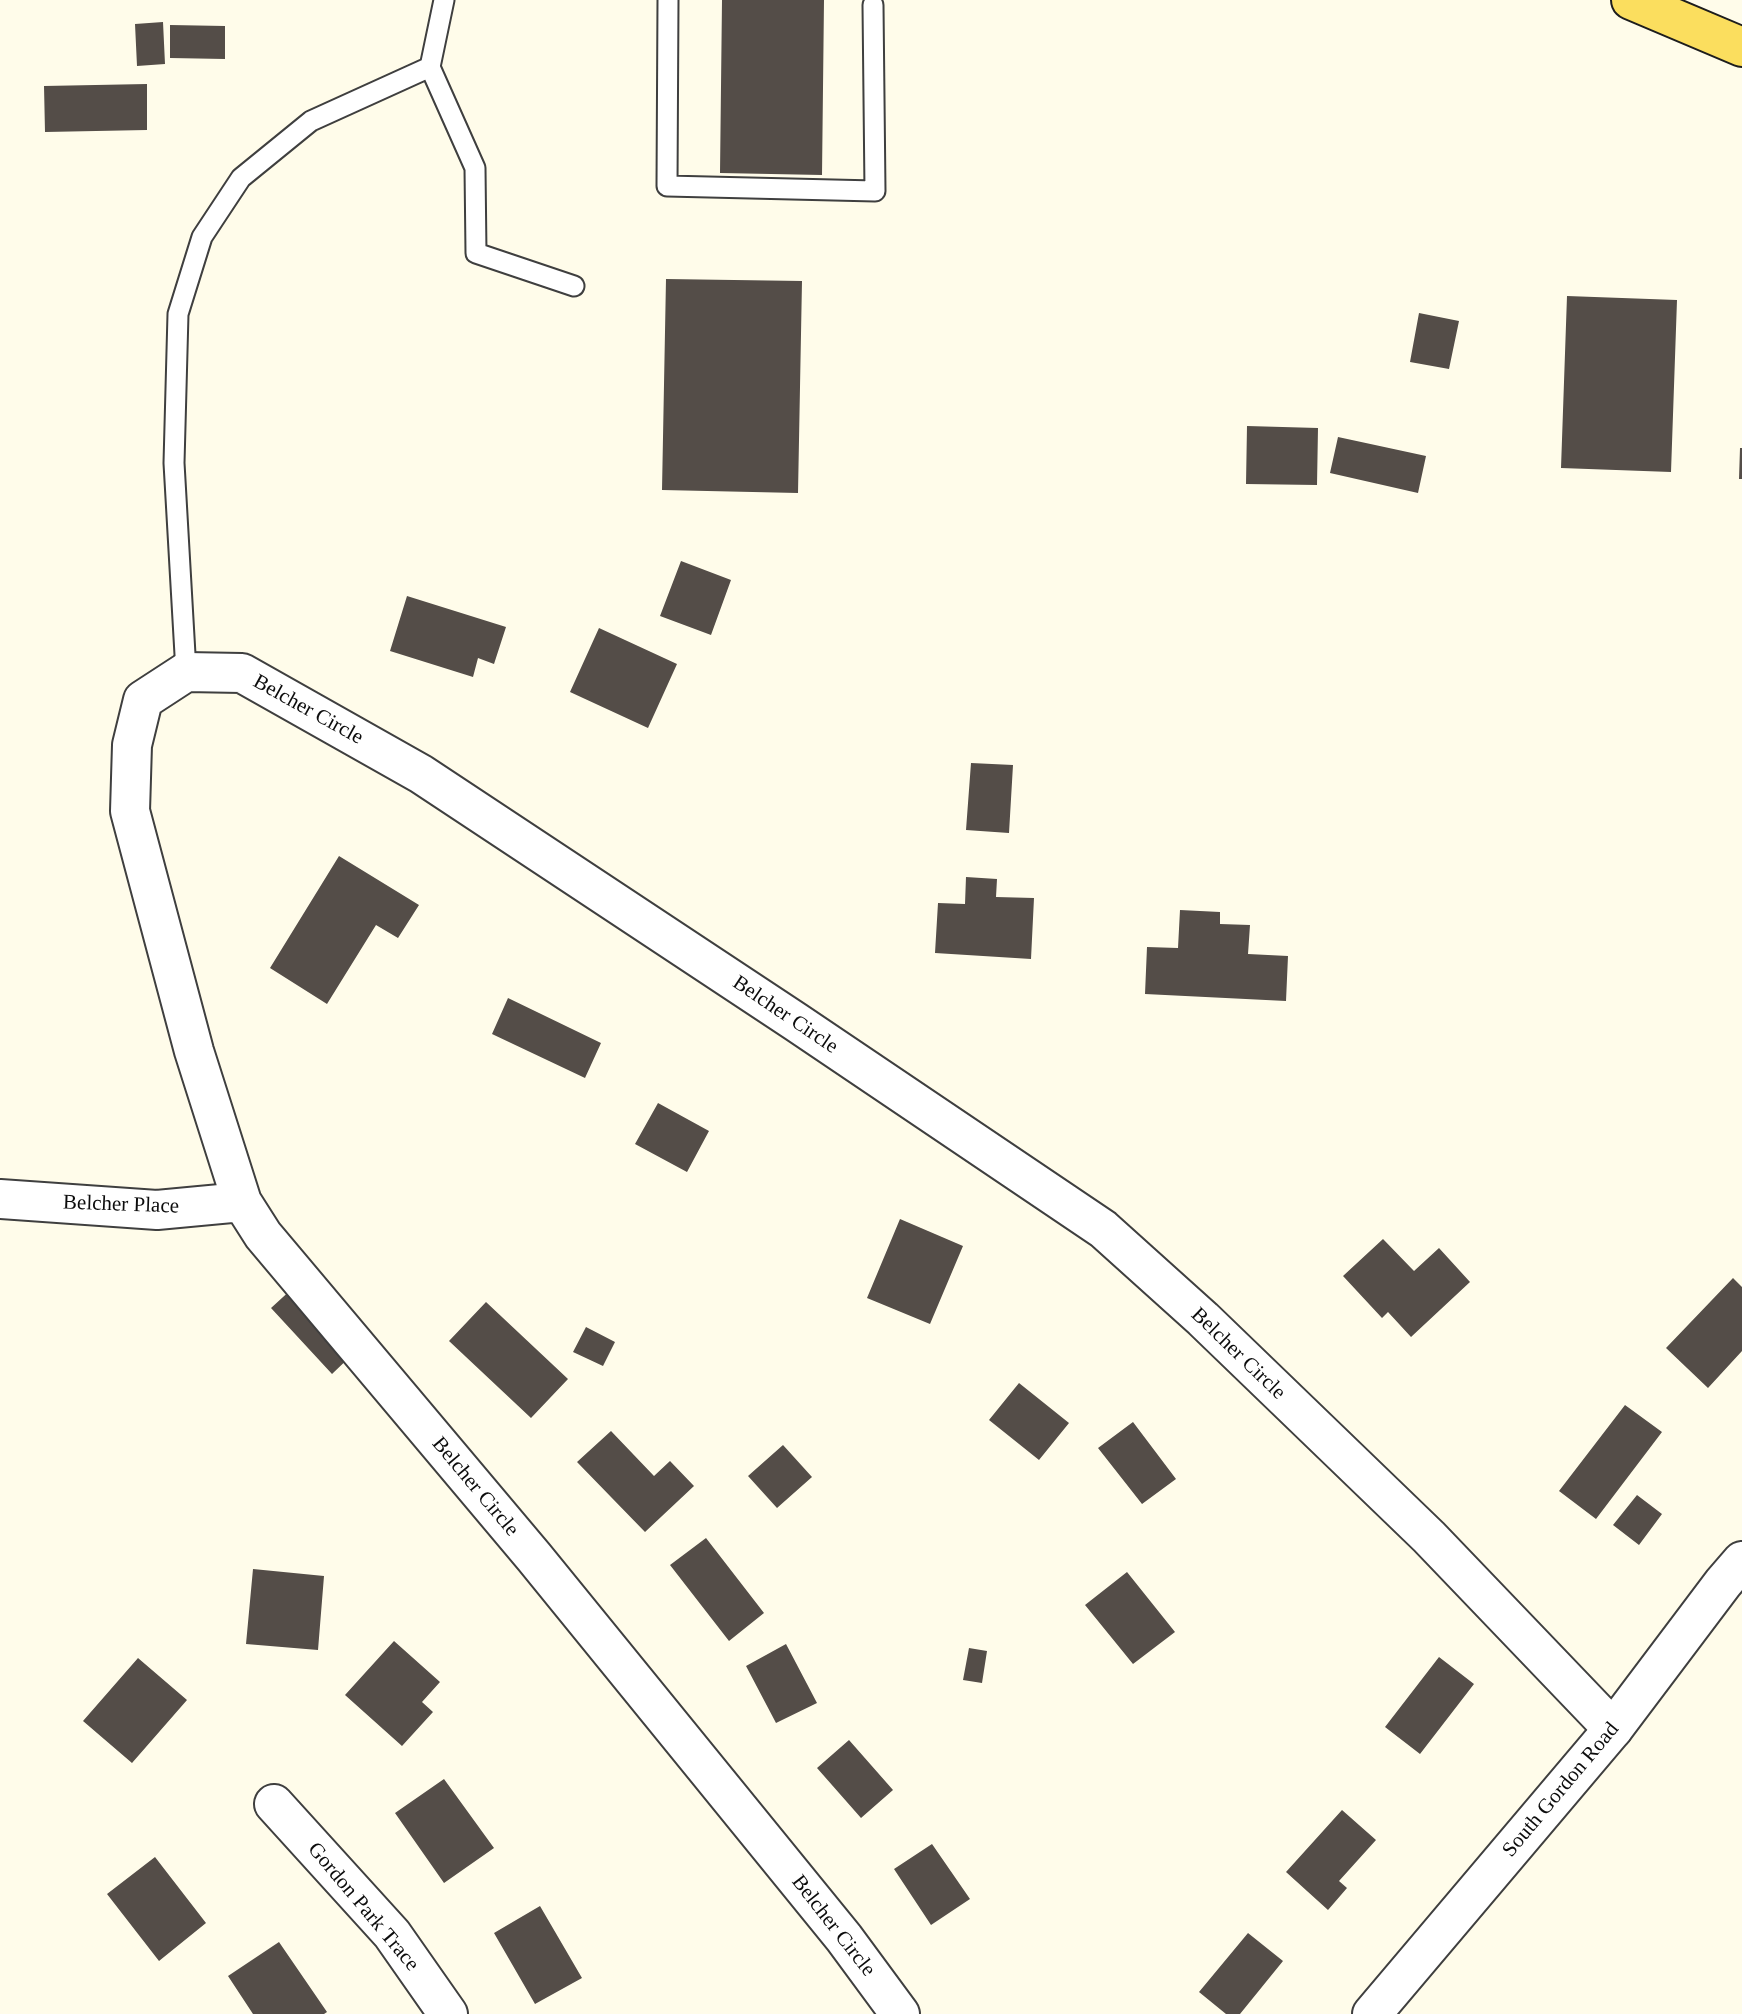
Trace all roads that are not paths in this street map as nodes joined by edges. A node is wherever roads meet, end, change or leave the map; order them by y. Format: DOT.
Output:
graph roads {
  1 [pos="444,0"];
  2 [pos="668,0"];
  3 [pos="1631,0"];
  4 [pos="873,5"];
  5 [pos="1742,47"];
  6 [pos="430,67"];
  7 [pos="574,286"];
  8 [pos="187,671"];
  9 [pos="0,1199"];
  10 [pos="242,1202"];
  11 [pos="1742,1561"];
  12 [pos="1613,1729"];
  13 [pos="274,1804"];
  14 [pos="448,2014"];
  15 [pos="901,2014"];
  16 [pos="1372,2014"];
  1 -- 6 [label="lane"];
  2 -- 4 [label="lane"];
  3 -- 5 [label="main road"];
  6 -- 7 [label="lane"];
  6 -- 8 [label="lane"];
  8 -- 10 [label="street, Belcher Circle"];
  8 -- 12 [label="street, Belcher Circle"];
  9 -- 10 [label="street, Belcher Place"];
  10 -- 15 [label="street, Belcher Circle"];
  11 -- 12 [label="street, South Gordon Road"];
  12 -- 16 [label="street, South Gordon Road"];
  13 -- 14 [label="street, Gordon Park Trace"];
}
